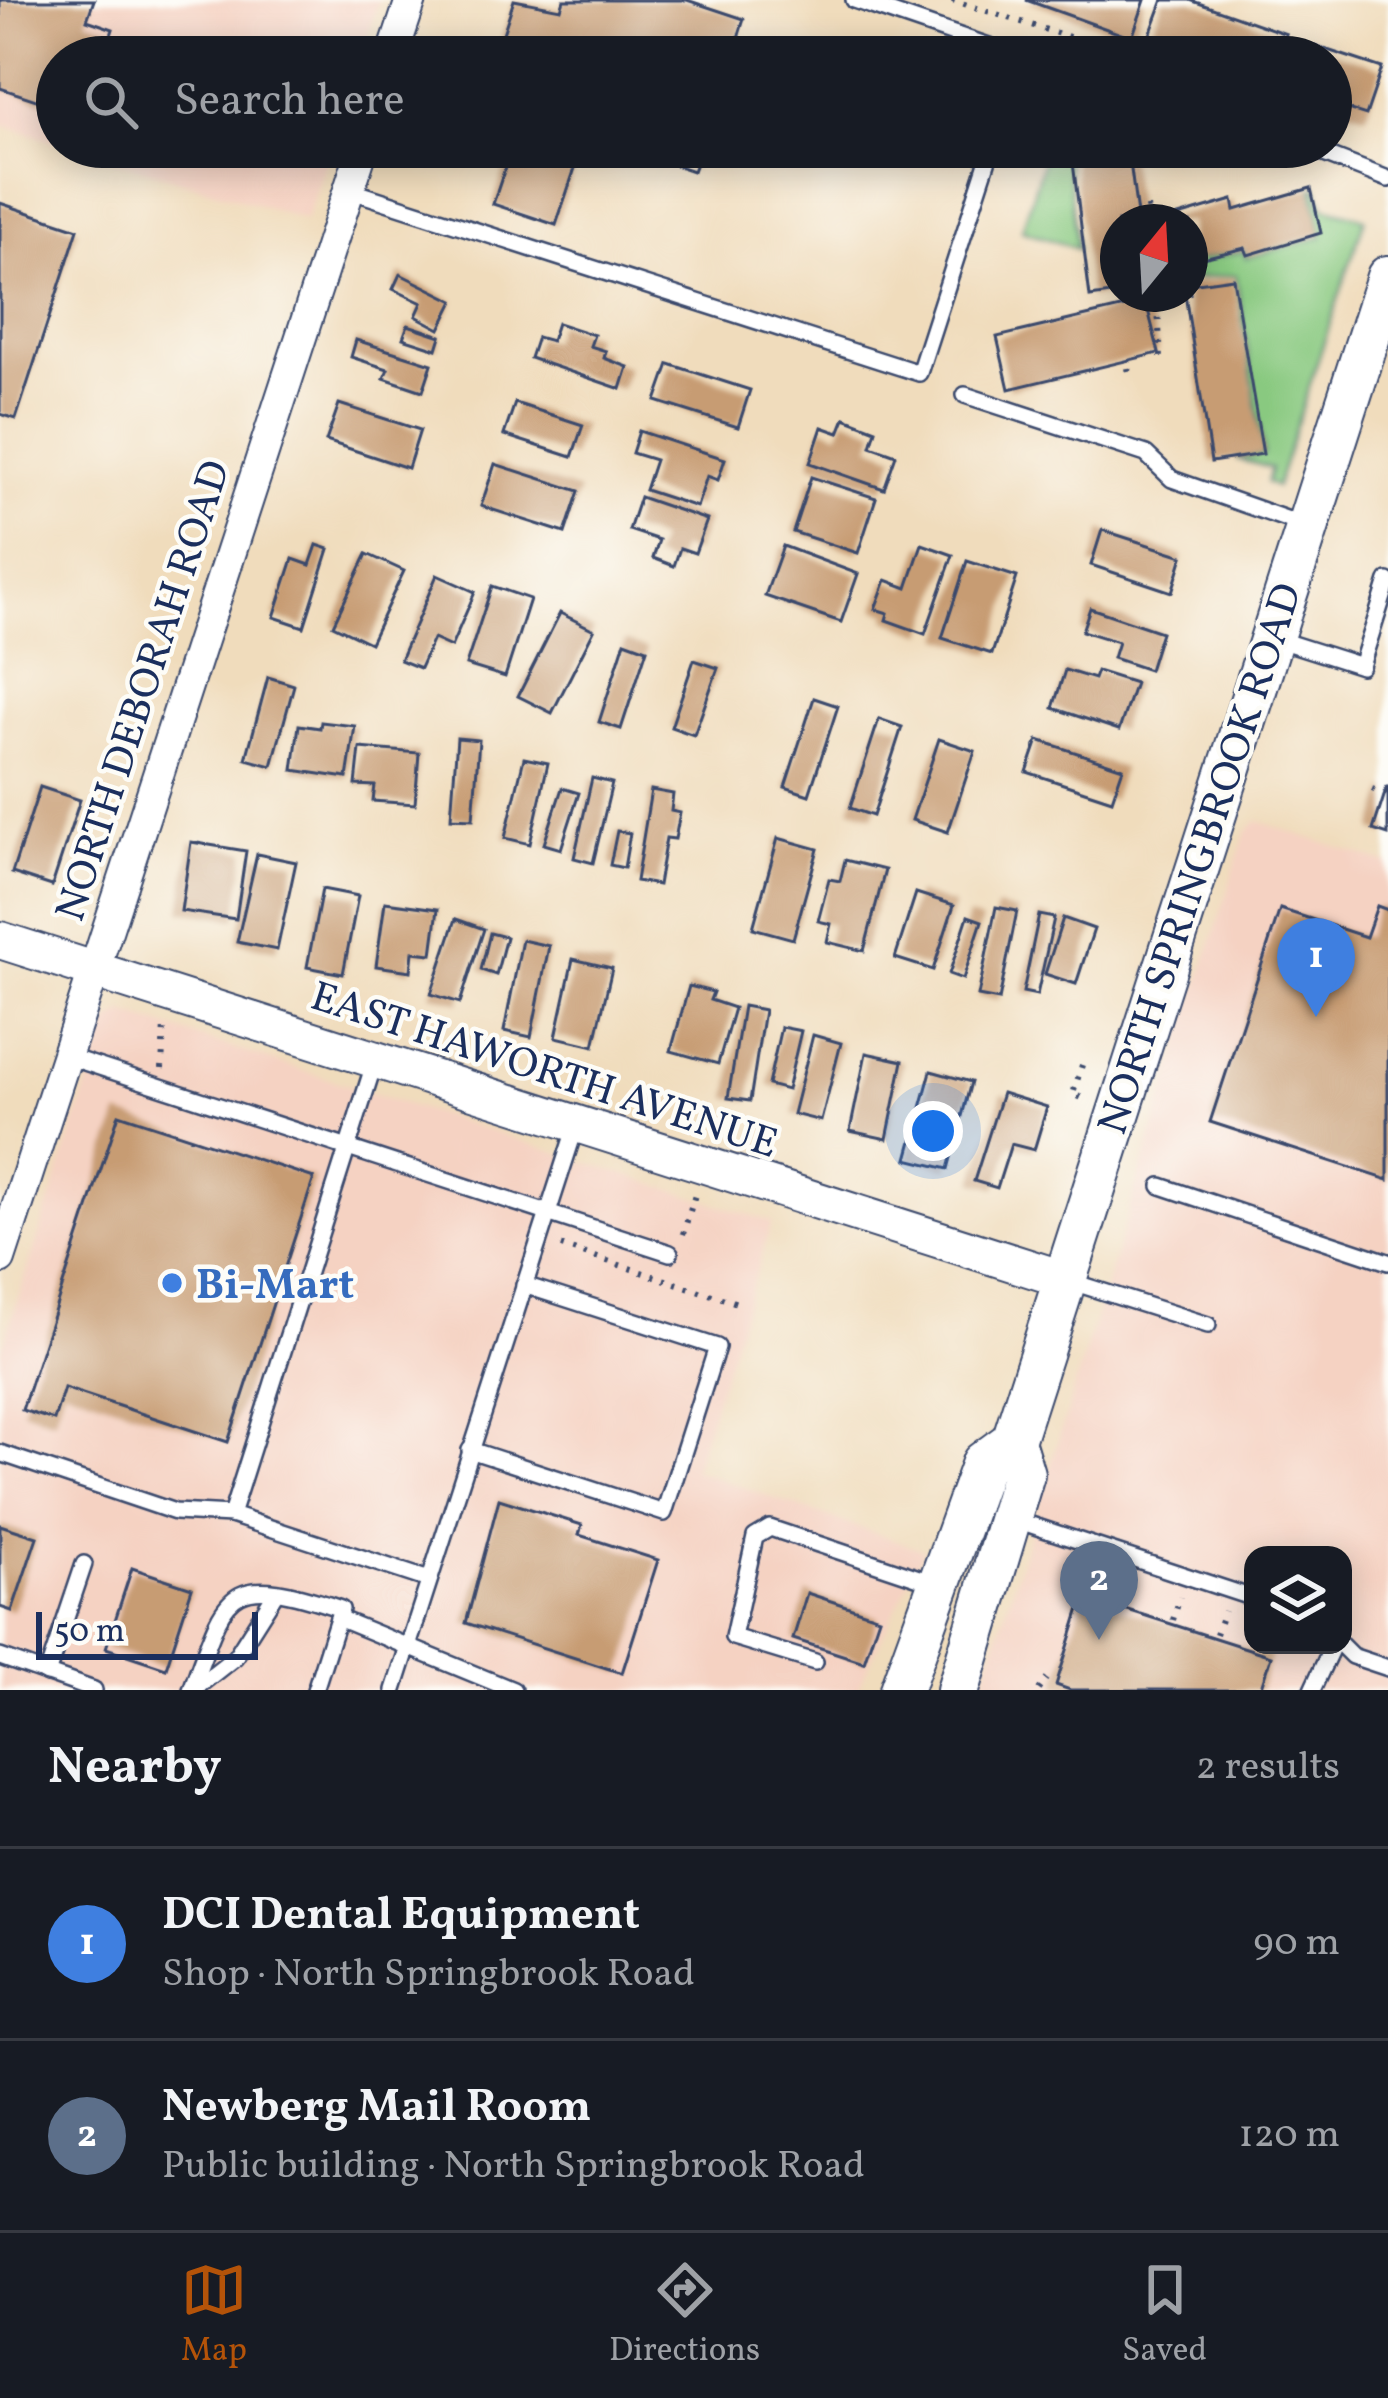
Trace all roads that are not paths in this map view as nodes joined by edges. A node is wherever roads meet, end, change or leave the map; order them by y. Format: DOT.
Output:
graph roads {
  1 [pos="411,0"];
  2 [pos="854,0"];
  3 [pos="399,36"];
  4 [pos="959,36"];
  5 [pos="1352,165"];
  6 [pos="356,168"];
  7 [pos="985,168"];
  8 [pos="1388,179"];
  9 [pos="349,190"];
  10 [pos="1386,293"];
  11 [pos="965,395"];
  12 [pos="1306,526"];
  13 [pos="1388,581"];
  14 [pos="1270,637"];
  15 [pos="0,940"];
  16 [pos="94,970"];
  17 [pos="66,1056"];
  18 [pos="375,1061"];
  19 [pos="576,1126"];
  20 [pos="347,1150"];
  21 [pos="1161,1186"];
  22 [pos="546,1215"];
  23 [pos="670,1253"];
  24 [pos="0,1259"];
  25 [pos="1388,1262"];
  26 [pos="1064,1279"];
  27 [pos="524,1285"];
  28 [pos="1208,1325"];
  29 [pos="1013,1441"];
  30 [pos="470,1450"];
  31 [pos="0,1453"];
  32 [pos="232,1515"];
  33 [pos="1011,1518"];
  34 [pos="84,1564"];
  35 [pos="429,1580"];
  36 [pos="943,1586"];
  37 [pos="275,1594"];
  38 [pos="1244,1595"];
  39 [pos="338,1618"];
  40 [pos="408,1645"];
  41 [pos="1332,1654"];
  42 [pos="1348,1654"];
  43 [pos="0,1657"];
  44 [pos="815,1662"];
  45 [pos="1388,1668"];
  46 [pos="47,1674"];
  47 [pos="94,1690"];
  48 [pos="192,1690"];
  49 [pos="315,1690"];
  50 [pos="394,1690"];
  51 [pos="513,1690"];
  52 [pos="902,1690"];
  53 [pos="958,1690"];
  54 [pos="1312,1690"];
  1 -- 3 [label="street"];
  2 -- 4 [label="lane"];
  5 -- 8 [label="lane"];
  6 -- 9 [label="street, NORTH DEBORAH ROAD"];
  7 -- 9 [label="lane"];
  9 -- 16 [label="street, NORTH DEBORAH ROAD"];
  10 -- 12 [label="main road, NORTH SPRINGBROOK ROAD"];
  11 -- 12 [label="lane"];
  12 -- 14 [label="main road, NORTH SPRINGBROOK ROAD"];
  13 -- 14 [label="lane"];
  14 -- 26 [label="main road, NORTH SPRINGBROOK ROAD"];
  15 -- 16 [label="street, EAST HAWORTH AVENUE"];
  16 -- 17 [label="street, NORTH DEBORAH ROAD"];
  16 -- 18 [label="street, EAST HAWORTH AVENUE"];
  17 -- 20 [label="lane"];
  17 -- 24 [label="street, NORTH DEBORAH ROAD"];
  18 -- 19 [label="street, EAST HAWORTH AVENUE"];
  18 -- 20 [label="lane"];
  19 -- 22 [label="lane"];
  19 -- 26 [label="street, EAST HAWORTH AVENUE"];
  20 -- 22 [label="lane"];
  20 -- 32 [label="lane"];
  21 -- 25 [label="lane"];
  22 -- 23 [label="lane"];
  22 -- 27 [label="lane"];
  26 -- 28 [label="lane"];
  26 -- 29 [label="main road, NORTH SPRINGBROOK ROAD"];
  27 -- 30 [label="lane"];
  27 -- 30 [label="lane"];
  29 -- 33 [label="main road, NORTH SPRINGBROOK ROAD"];
  29 -- 36 [label="main road, NORTH SPRINGBROOK ROAD"];
  30 -- 35 [label="lane"];
  31 -- 32 [label="lane"];
  32 -- 35 [label="lane"];
  33 -- 38 [label="lane"];
  33 -- 53 [label="main road, NORTH SPRINGBROOK ROAD"];
  34 -- 46 [label="lane"];
  35 -- 40 [label="lane"];
  36 -- 44 [label="lane"];
  36 -- 52 [label="main road, NORTH SPRINGBROOK ROAD"];
  37 -- 39 [label="lane"];
  37 -- 48 [label="lane"];
  37 -- 48 [label="lane"];
  39 -- 40 [label="lane"];
  39 -- 49 [label="lane"];
  40 -- 50 [label="lane"];
  40 -- 51 [label="lane"];
  41 -- 54 [label="lane"];
  42 -- 45 [label="lane"];
  43 -- 46 [label="lane"];
  46 -- 47 [label="lane"];
}
